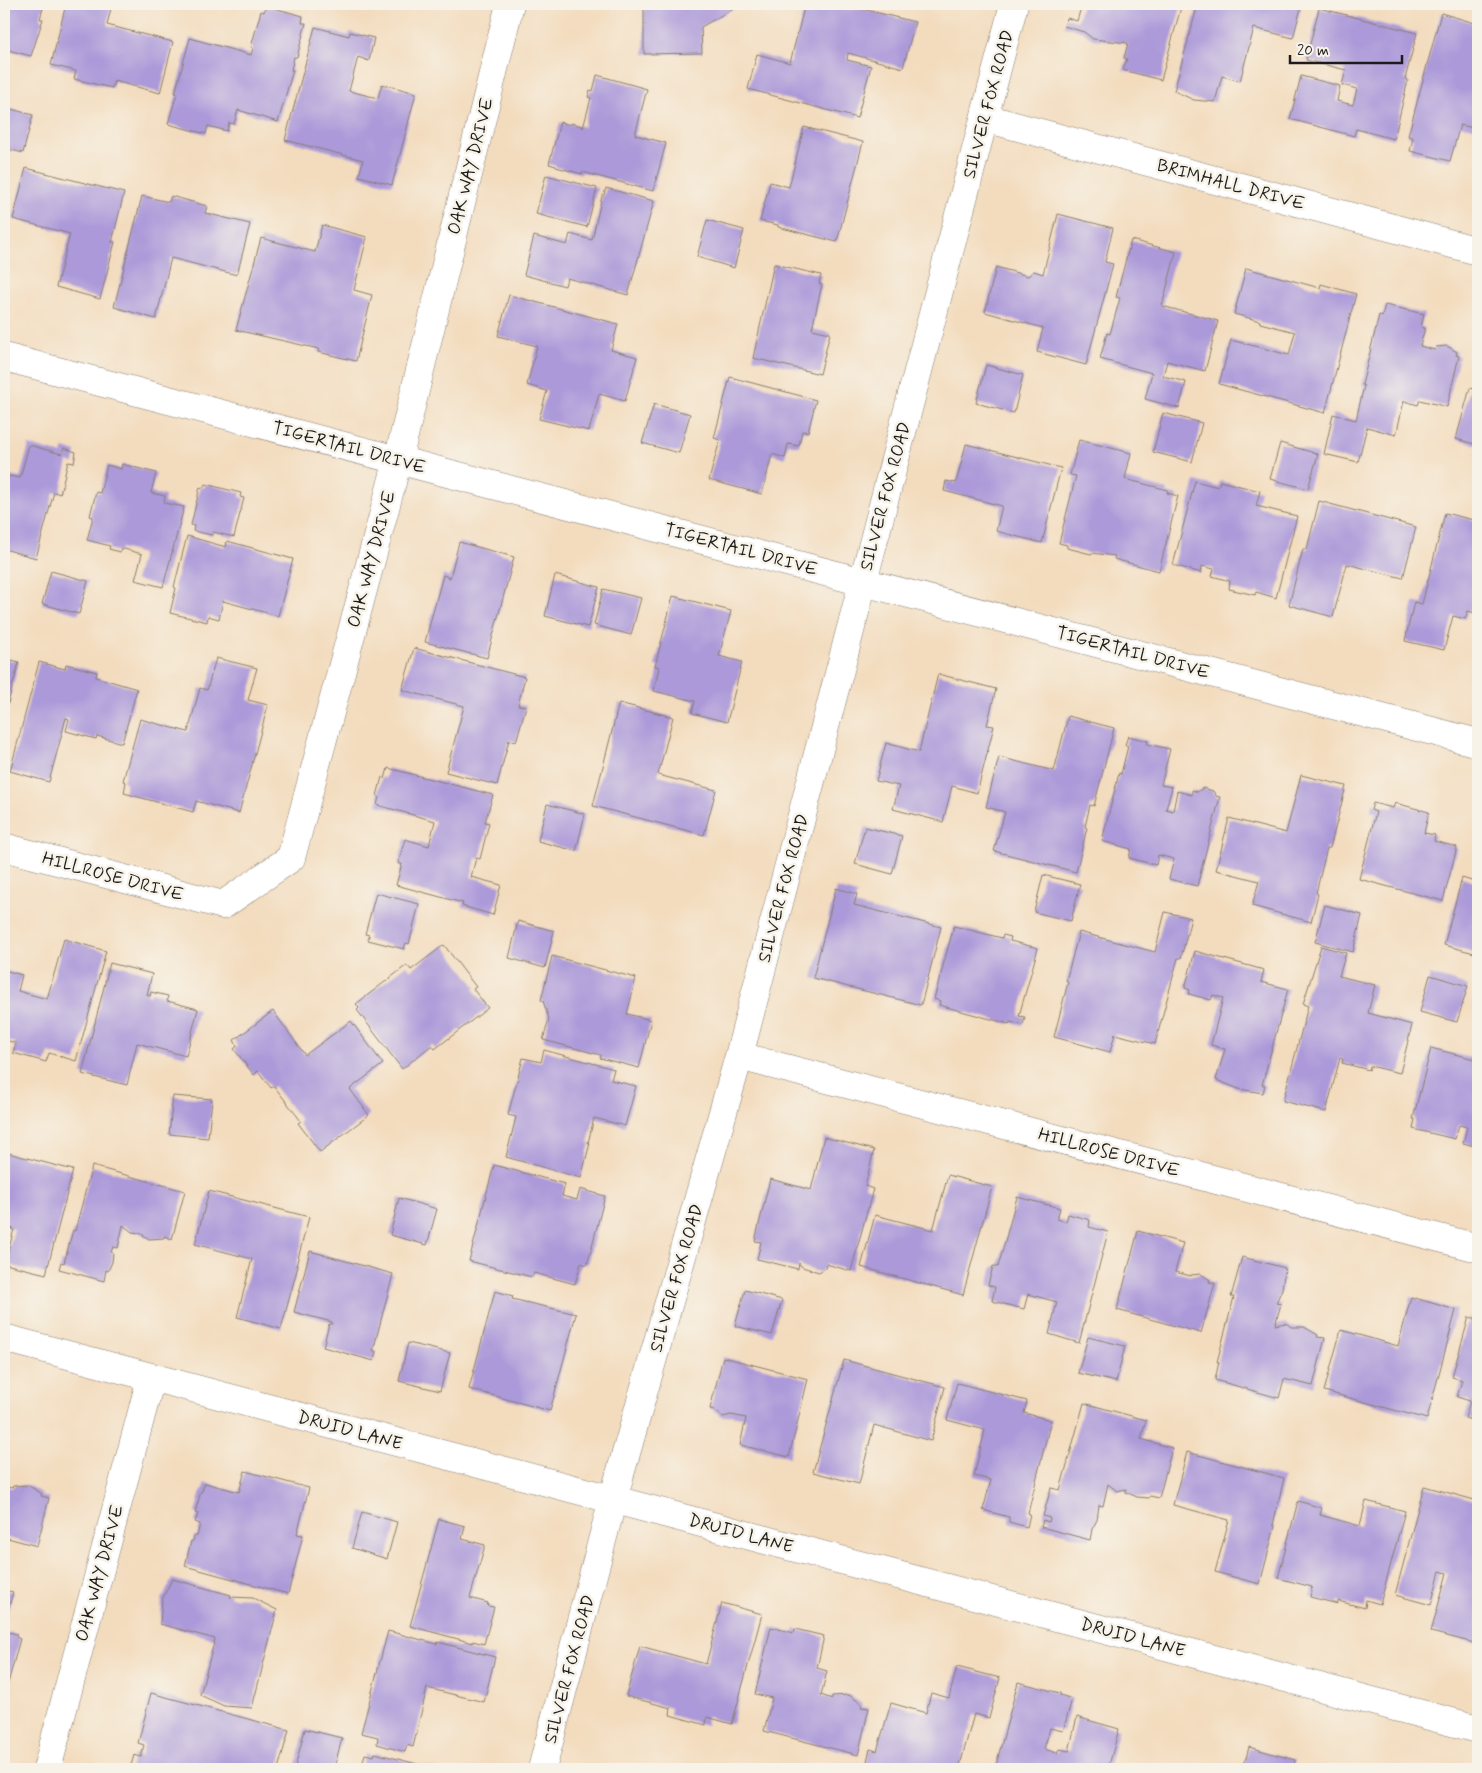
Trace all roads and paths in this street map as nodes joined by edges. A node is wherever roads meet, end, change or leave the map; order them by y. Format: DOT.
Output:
graph roads {
  1 [pos="510,4"];
  2 [pos="1014,4"];
  3 [pos="985,118"];
  4 [pos="1478,251"];
  5 [pos="4,357"];
  6 [pos="398,460"];
  7 [pos="863,581"];
  8 [pos="1478,743"];
  9 [pos="4,848"];
  10 [pos="223,905"];
  11 [pos="739,1056"];
  12 [pos="1478,1248"];
  13 [pos="4,1338"];
  14 [pos="151,1378"];
  15 [pos="613,1499"];
  16 [pos="1478,1729"];
  17 [pos="48,1769"];
  18 [pos="542,1769"];
  1 -- 6 [label="street, OAK WAY DRIVE"];
  2 -- 3 [label="street, SILVER FOX ROAD"];
  3 -- 4 [label="street, BRIMHALL DRIVE"];
  3 -- 7 [label="street, SILVER FOX ROAD"];
  5 -- 6 [label="street, TIGERTAIL DRIVE"];
  6 -- 7 [label="street, TIGERTAIL DRIVE"];
  6 -- 10 [label="street, OAK WAY DRIVE"];
  7 -- 8 [label="street, TIGERTAIL DRIVE"];
  7 -- 11 [label="street, SILVER FOX ROAD"];
  9 -- 10 [label="street, HILLROSE DRIVE"];
  11 -- 12 [label="street, HILLROSE DRIVE"];
  11 -- 15 [label="street, SILVER FOX ROAD"];
  13 -- 14 [label="street, DRUID LANE"];
  14 -- 15 [label="street, DRUID LANE"];
  14 -- 17 [label="street, OAK WAY DRIVE"];
  15 -- 16 [label="street, DRUID LANE"];
  15 -- 18 [label="street, SILVER FOX ROAD"];
}
